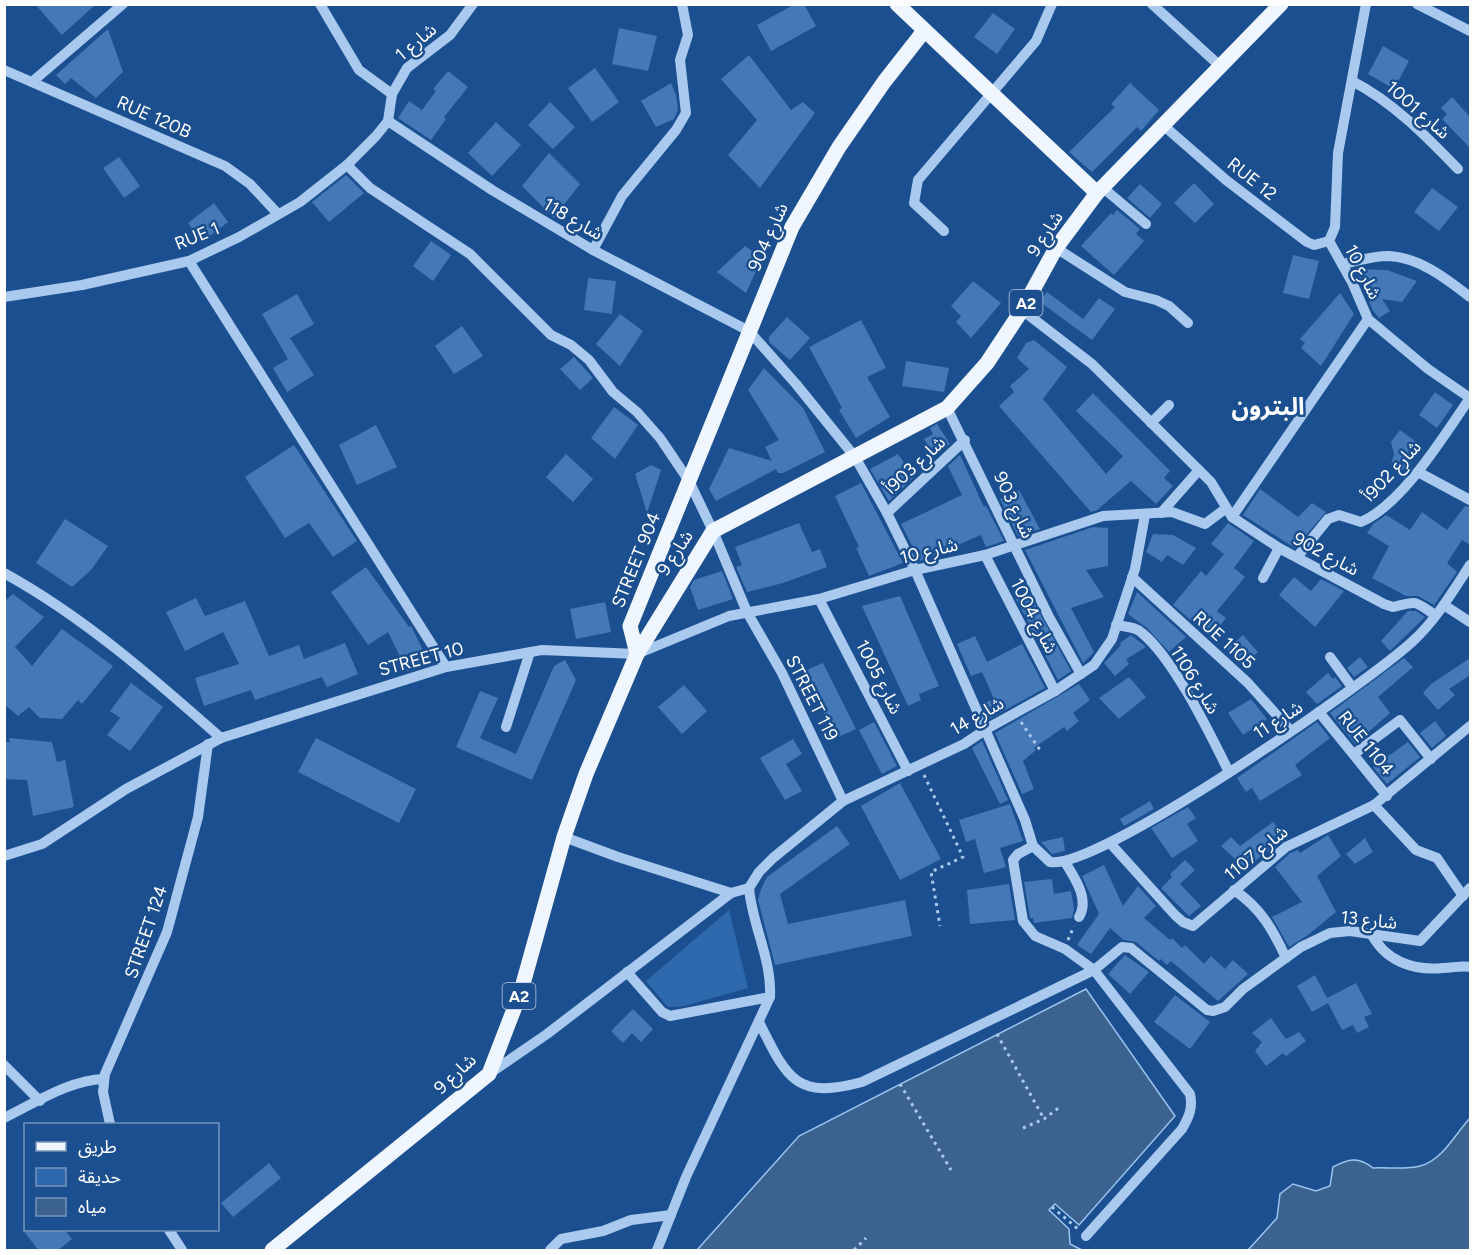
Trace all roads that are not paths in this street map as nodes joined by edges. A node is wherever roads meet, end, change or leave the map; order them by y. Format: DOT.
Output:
graph roads {
  1 [pos="123,4"];
  2 [pos="320,4"];
  3 [pos="474,4"];
  4 [pos="682,4"];
  5 [pos="897,4"];
  6 [pos="1052,4"];
  7 [pos="1152,4"];
  8 [pos="1281,4"];
  9 [pos="1366,4"];
  10 [pos="1417,4"];
  11 [pos="924,31"];
  12 [pos="1470,31"];
  13 [pos="1220,66"];
  14 [pos="5,70"];
  15 [pos="1352,81"];
  16 [pos="32,82"];
  17 [pos="392,94"];
  18 [pos="992,96"];
  19 [pos="388,121"];
  20 [pos="1163,125"];
  21 [pos="347,165"];
  22 [pos="1458,169"];
  23 [pos="1100,190"];
  24 [pos="278,214"];
  25 [pos="1146,224"];
  26 [pos="944,231"];
  27 [pos="1329,241"];
  28 [pos="1056,248"];
  29 [pos="593,250"];
  30 [pos="189,261"];
  31 [pos="1342,264"];
  32 [pos="4,297"];
  33 [pos="1470,297"];
  34 [pos="1022,310"];
  35 [pos="1368,319"];
  36 [pos="1188,323"];
  37 [pos="749,331"];
  38 [pos="1470,398"];
  39 [pos="1169,405"];
  40 [pos="947,408"];
  41 [pos="1151,423"];
  42 [pos="965,440"];
  43 [pos="855,457"];
  44 [pos="1199,470"];
  45 [pos="1418,472"];
  46 [pos="689,482"];
  47 [pos="1470,500"];
  48 [pos="887,513"];
  49 [pos="1161,513"];
  50 [pos="1228,513"];
  51 [pos="1145,515"];
  52 [pos="714,531"];
  53 [pos="1015,546"];
  54 [pos="1280,548"];
  55 [pos="985,555"];
  56 [pos="1297,557"];
  57 [pos="1470,565"];
  58 [pos="915,570"];
  59 [pos="4,573"];
  60 [pos="1132,577"];
  61 [pos="1263,578"];
  62 [pos="819,599"];
  63 [pos="1444,605"];
  64 [pos="747,612"];
  65 [pos="1435,615"];
  66 [pos="1470,622"];
  67 [pos="1116,625"];
  68 [pos="530,652"];
  69 [pos="637,654"];
  70 [pos="1330,657"];
  71 [pos="446,667"];
  72 [pos="1081,674"];
  73 [pos="1352,687"];
  74 [pos="1055,691"];
  75 [pos="1319,712"];
  76 [pos="506,726"];
  77 [pos="1470,726"];
  78 [pos="984,730"];
  79 [pos="1290,730"];
  80 [pos="221,738"];
  81 [pos="208,744"];
  82 [pos="1354,754"];
  83 [pos="1431,759"];
  84 [pos="908,771"];
  85 [pos="1230,772"];
  86 [pos="1387,796"];
  87 [pos="843,801"];
  88 [pos="1374,805"];
  89 [pos="564,837"];
  90 [pos="1110,843"];
  91 [pos="1033,846"];
  92 [pos="4,856"];
  93 [pos="1068,862"];
  94 [pos="750,888"];
  95 [pos="1234,890"];
  96 [pos="1467,892"];
  97 [pos="731,893"];
  98 [pos="1079,917"];
  99 [pos="1371,933"];
  100 [pos="1286,958"];
  101 [pos="1470,967"];
  102 [pos="1094,970"];
  103 [pos="627,972"];
  104 [pos="770,997"];
  105 [pos="759,1022"];
  106 [pos="4,1065"];
  107 [pos="489,1074"];
  108 [pos="104,1079"];
  109 [pos="40,1101"];
  110 [pos="4,1118"];
  111 [pos="109,1123"];
  112 [pos="671,1215"];
  113 [pos="170,1231"];
  114 [pos="1086,1236"];
  115 [pos="182,1251"];
  116 [pos="272,1251"];
  117 [pos="550,1251"];
  118 [pos="657,1251"];
  1 -- 16 [label="street"];
  2 -- 17 [label="street"];
  3 -- 17 [label="street, شارع 1"];
  4 -- 29 [label="street"];
  5 -- 11 [label="main road"];
  6 -- 18 [label="street"];
  7 -- 13 [label="street"];
  8 -- 13 [label="main road, شارع 9 / A2"];
  9 -- 15 [label="street, شارع 10"];
  10 -- 12 [label="street"];
  11 -- 18 [label="main road"];
  11 -- 37 [label="main road, شارع 904"];
  13 -- 20 [label="main road, شارع 9 / A2"];
  14 -- 16 [label="street, RUE 120B"];
  15 -- 22 [label="street, شارع 1001"];
  15 -- 27 [label="street, شارع 10"];
  16 -- 24 [label="street, RUE 120B"];
  17 -- 19 [label="street, شارع 1"];
  18 -- 23 [label="main road"];
  18 -- 26 [label="street"];
  19 -- 21 [label="street"];
  19 -- 29 [label="street, شارع 118"];
  20 -- 23 [label="main road, شارع 9 / A2"];
  20 -- 27 [label="street, RUE 12"];
  21 -- 24 [label="street, RUE 1"];
  21 -- 46 [label="street, STREET 119"];
  23 -- 25 [label="street"];
  23 -- 28 [label="main road, شارع 9 / A2"];
  24 -- 30 [label="street, RUE 1"];
  27 -- 31 [label="street, شارع 10"];
  28 -- 34 [label="main road, شارع 9 / A2"];
  28 -- 36 [label="street"];
  29 -- 37 [label="street, شارع 118"];
  30 -- 32 [label="street, RUE 1"];
  30 -- 71 [label="street"];
  31 -- 33 [label="street"];
  31 -- 35 [label="street, شارع 10"];
  34 -- 40 [label="main road, شارع 9 / A2"];
  34 -- 41 [label="street"];
  35 -- 38 [label="street"];
  35 -- 50 [label="street, شارع 10"];
  37 -- 43 [label="street"];
  37 -- 46 [label="main road, شارع 904"];
  38 -- 45 [label="street, شارع 902أ"];
  39 -- 41 [label="street"];
  40 -- 42 [label="street, شارع 903"];
  40 -- 43 [label="main road, شارع 9 / A2"];
  41 -- 44 [label="street"];
  42 -- 48 [label="street, شارع 903أ"];
  42 -- 53 [label="street, شارع 903"];
  43 -- 48 [label="street"];
  43 -- 52 [label="main road, شارع 9 / A2"];
  44 -- 49 [label="street"];
  44 -- 50 [label="street"];
  45 -- 47 [label="street"];
  45 -- 56 [label="street, شارع 902أ"];
  46 -- 52 [label="street, STREET 119"];
  46 -- 69 [label="main road, STREET 904"];
  48 -- 58 [label="street"];
  49 -- 50 [label="street, شارع 10"];
  49 -- 51 [label="street, شارع 10"];
  50 -- 54 [label="street, شارع 902"];
  51 -- 53 [label="street, شارع 10"];
  51 -- 60 [label="street, شارع 14"];
  52 -- 64 [label="street, STREET 119"];
  52 -- 69 [label="main road, شارع 9 / A2"];
  53 -- 55 [label="street, شارع 10"];
  53 -- 72 [label="street, شارع 903"];
  54 -- 56 [label="street, شارع 902"];
  54 -- 61 [label="street"];
  55 -- 58 [label="street, شارع 10"];
  55 -- 74 [label="street, شارع 1004"];
  56 -- 65 [label="street, شارع 902"];
  57 -- 63 [label="street, شارع 11"];
  58 -- 62 [label="street, شارع 10"];
  58 -- 78 [label="street"];
  59 -- 80 [label="street"];
  60 -- 67 [label="street, شارع 14"];
  60 -- 79 [label="street, RUE 1105"];
  62 -- 64 [label="street, شارع 10"];
  62 -- 84 [label="street, شارع 1005"];
  63 -- 65 [label="street, شارع 11"];
  63 -- 66 [label="street"];
  64 -- 69 [label="street, شارع 10"];
  64 -- 87 [label="street, STREET 119"];
  65 -- 73 [label="street, شارع 11"];
  67 -- 72 [label="street, شارع 14"];
  67 -- 85 [label="street, شارع 1106"];
  68 -- 69 [label="street, STREET 10"];
  68 -- 71 [label="street, STREET 10"];
  68 -- 76 [label="street"];
  69 -- 89 [label="main road, شارع 9 / A2"];
  70 -- 73 [label="street"];
  71 -- 80 [label="street, STREET 10"];
  72 -- 74 [label="street, شارع 14"];
  73 -- 75 [label="street, شارع 11"];
  74 -- 78 [label="street, شارع 14"];
  75 -- 79 [label="street, شارع 11"];
  75 -- 82 [label="street, RUE 1104"];
  77 -- 83 [label="street, شارع 1107"];
  78 -- 84 [label="street, شارع 14"];
  78 -- 91 [label="street"];
  79 -- 85 [label="street, شارع 11"];
  80 -- 81 [label="street, STREET 10"];
  81 -- 92 [label="street, STREET 10"];
  81 -- 108 [label="street, STREET 124"];
  82 -- 83 [label="street"];
  82 -- 86 [label="street, RUE 1104"];
  83 -- 86 [label="street, شارع 1107"];
  84 -- 87 [label="street, شارع 14"];
  85 -- 90 [label="street, شارع 11"];
  86 -- 88 [label="street, شارع 1107"];
  87 -- 94 [label="street, شارع 14"];
  88 -- 95 [label="street, شارع 1107"];
  88 -- 96 [label="street"];
  89 -- 97 [label="street"];
  89 -- 107 [label="main road, شارع 9 / A2"];
  90 -- 93 [label="street, شارع 11"];
  90 -- 95 [label="street, شارع 1107"];
  91 -- 93 [label="street"];
  91 -- 102 [label="street"];
  93 -- 98 [label="street"];
  94 -- 97 [label="street"];
  94 -- 104 [label="street"];
  95 -- 100 [label="street"];
  96 -- 99 [label="street, شارع 13"];
  97 -- 103 [label="street"];
  99 -- 100 [label="street, شارع 13"];
  99 -- 101 [label="street"];
  100 -- 102 [label="street, شارع 13"];
  102 -- 105 [label="street"];
  102 -- 114 [label="street"];
  103 -- 104 [label="street"];
  103 -- 107 [label="street"];
  104 -- 105 [label="street"];
  105 -- 112 [label="street"];
  106 -- 109 [label="street"];
  107 -- 116 [label="main road, شارع 9 / A2"];
  108 -- 109 [label="street"];
  108 -- 111 [label="street, STREET 124"];
  109 -- 110 [label="street"];
  112 -- 117 [label="street"];
  112 -- 118 [label="street"];
  113 -- 115 [label="street"];
}
